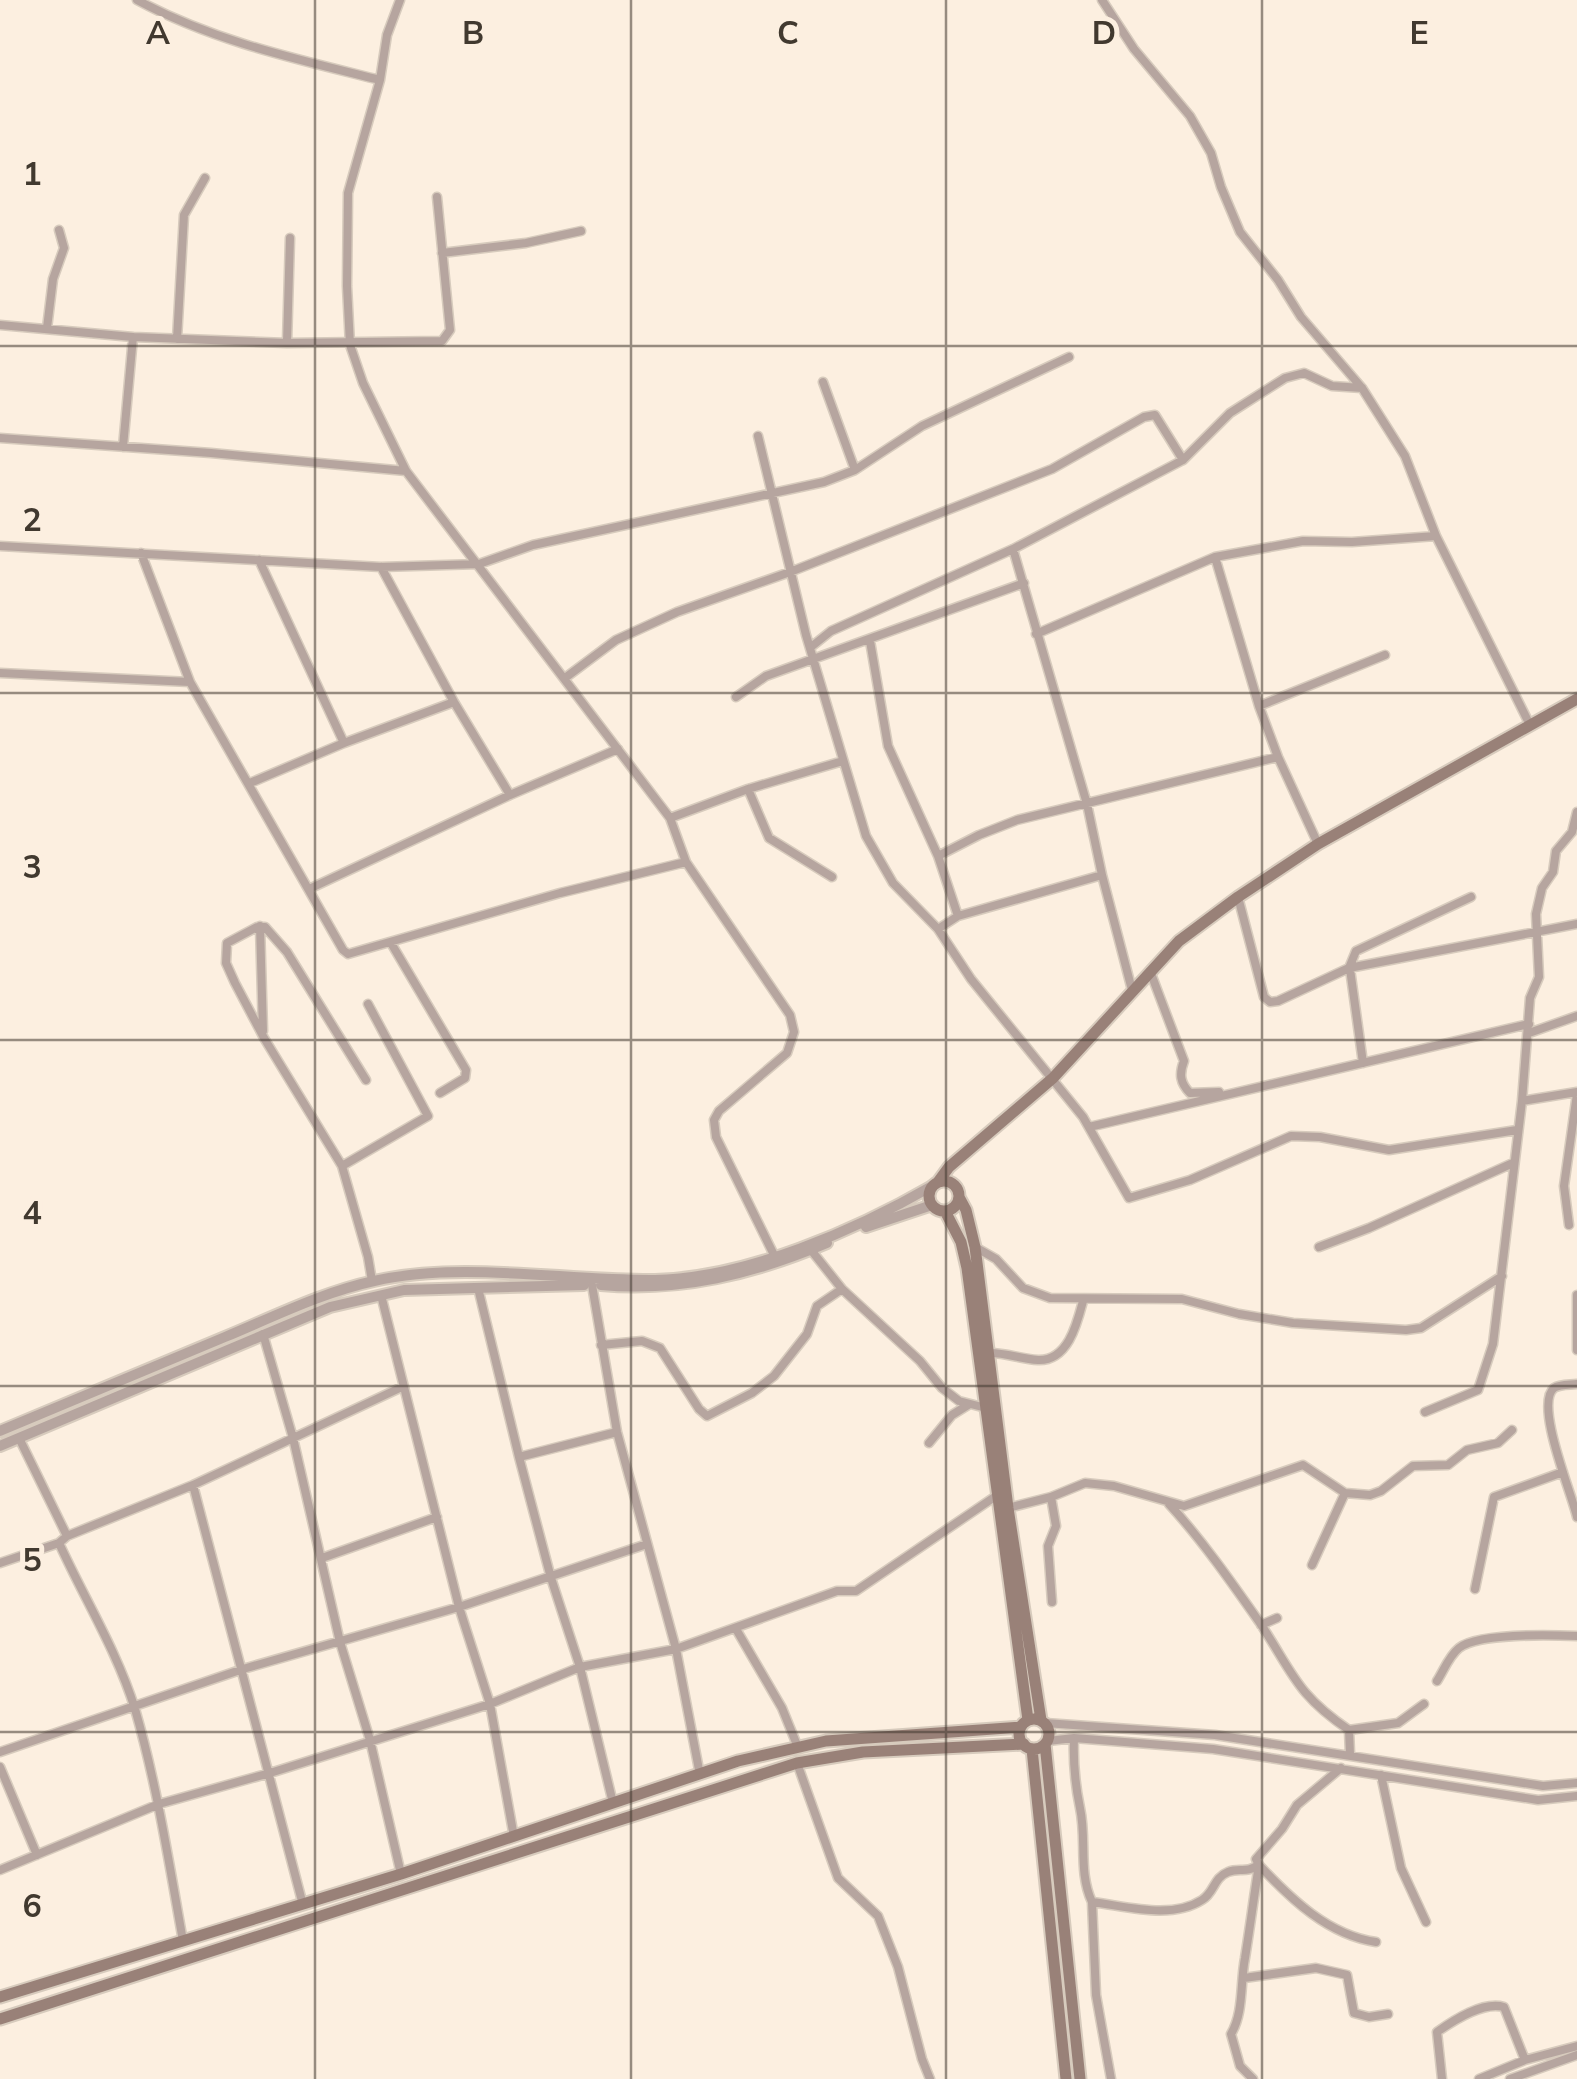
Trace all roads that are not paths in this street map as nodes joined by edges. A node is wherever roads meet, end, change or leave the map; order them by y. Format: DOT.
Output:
graph roads {
  1 [pos="137,0"];
  2 [pos="400,0"];
  3 [pos="1102,0"];
  4 [pos="380,80"];
  5 [pos="205,178"];
  6 [pos="437,197"];
  7 [pos="59,230"];
  8 [pos="580,231"];
  9 [pos="290,238"];
  10 [pos="442,253"];
  11 [pos="0,324"];
  12 [pos="48,328"];
  13 [pos="133,336"];
  14 [pos="176,339"];
  15 [pos="287,344"];
  16 [pos="350,345"];
  17 [pos="1069,357"];
  18 [pos="823,382"];
  19 [pos="1362,388"];
  20 [pos="758,436"];
  21 [pos="0,438"];
  22 [pos="123,447"];
  23 [pos="1182,460"];
  24 [pos="855,470"];
  25 [pos="406,472"];
  26 [pos="772,492"];
  27 [pos="1436,536"];
  28 [pos="0,546"];
  29 [pos="1012,549"];
  30 [pos="141,553"];
  31 [pos="1215,557"];
  32 [pos="259,560"];
  33 [pos="478,564"];
  34 [pos="381,567"];
  35 [pos="790,572"];
  36 [pos="1024,583"];
  37 [pos="1036,634"];
  38 [pos="870,641"];
  39 [pos="811,647"];
  40 [pos="1385,655"];
  41 [pos="814,660"];
  42 [pos="0,673"];
  43 [pos="565,678"];
  44 [pos="190,682"];
  45 [pos="736,696"];
  46 [pos="1577,698"];
  47 [pos="454,702"];
  48 [pos="1259,706"];
  49 [pos="1530,725"];
  50 [pos="344,743"];
  51 [pos="618,749"];
  52 [pos="1278,757"];
  53 [pos="843,761"];
  54 [pos="250,783"];
  55 [pos="748,789"];
  56 [pos="510,795"];
  57 [pos="1087,804"];
  58 [pos="1577,812"];
  59 [pos="670,818"];
  60 [pos="1574,832"];
  61 [pos="1318,844"];
  62 [pos="938,856"];
  63 [pos="686,862"];
  64 [pos="1102,876"];
  65 [pos="832,877"];
  66 [pos="309,889"];
  67 [pos="1238,896"];
  68 [pos="1470,898"];
  69 [pos="958,916"];
  70 [pos="1577,924"];
  71 [pos="260,926"];
  72 [pos="938,928"];
  73 [pos="1538,932"];
  74 [pos="391,943"];
  75 [pos="1349,968"];
  76 [pos="1150,971"];
  77 [pos="1132,990"];
  78 [pos="368,1004"];
  79 [pos="1577,1016"];
  80 [pos="1529,1029"];
  81 [pos="264,1038"];
  82 [pos="1363,1063"];
  83 [pos="1053,1078"];
  84 [pos="366,1080"];
  85 [pos="1238,1091"];
  86 [pos="440,1093"];
  87 [pos="1577,1093"];
  88 [pos="1522,1101"];
  89 [pos="1089,1128"];
  90 [pos="1517,1130"];
  91 [pos="1573,1145"];
  92 [pos="966,1155"];
  93 [pos="1514,1163"];
  94 [pos="342,1166"];
  95 [pos="936,1183"];
  96 [pos="957,1191"];
  97 [pos="938,1208"];
  98 [pos="1569,1224"];
  99 [pos="975,1247"];
  100 [pos="1318,1247"];
  101 [pos="812,1250"];
  102 [pos="774,1255"];
  103 [pos="1502,1276"];
  104 [pos="372,1281"];
  105 [pos="592,1285"];
  106 [pos="478,1288"];
  107 [pos="842,1289"];
  108 [pos="381,1294"];
  109 [pos="1577,1295"];
  110 [pos="1083,1300"];
  111 [pos="263,1334"];
  112 [pos="601,1345"];
  113 [pos="1577,1350"];
  114 [pos="990,1353"];
  115 [pos="1577,1384"];
  116 [pos="402,1387"];
  117 [pos="968,1405"];
  118 [pos="986,1408"];
  119 [pos="1425,1412"];
  120 [pos="1512,1430"];
  121 [pos="0,1431"];
  122 [pos="617,1432"];
  123 [pos="19,1438"];
  124 [pos="293,1438"];
  125 [pos="929,1443"];
  126 [pos="0,1446"];
  127 [pos="519,1457"];
  128 [pos="1563,1472"];
  129 [pos="192,1485"];
  130 [pos="1346,1493"];
  131 [pos="996,1496"];
  132 [pos="1051,1497"];
  133 [pos="1168,1504"];
  134 [pos="1008,1508"];
  135 [pos="1577,1513"];
  136 [pos="437,1517"];
  137 [pos="63,1540"];
  138 [pos="646,1544"];
  139 [pos="322,1558"];
  140 [pos="0,1562"];
  141 [pos="1312,1565"];
  142 [pos="551,1578"];
  143 [pos="1475,1589"];
  144 [pos="1052,1602"];
  145 [pos="459,1607"];
  146 [pos="1278,1618"];
  147 [pos="1261,1626"];
  148 [pos="736,1629"];
  149 [pos="1577,1636"];
  150 [pos="340,1642"];
  151 [pos="676,1649"];
  152 [pos="580,1667"];
  153 [pos="243,1669"];
  154 [pos="1437,1681"];
  155 [pos="490,1704"];
  156 [pos="1424,1704"];
  157 [pos="134,1707"];
  158 [pos="1034,1722"];
  159 [pos="1350,1730"];
  160 [pos="1074,1738"];
  161 [pos="370,1740"];
  162 [pos="1037,1744"];
  163 [pos="797,1745"];
  164 [pos="0,1752"];
  165 [pos="1350,1754"];
  166 [pos="797,1763"];
  167 [pos="0,1767"];
  168 [pos="1340,1768"];
  169 [pos="270,1773"];
  170 [pos="700,1775"];
  171 [pos="1381,1775"];
  172 [pos="1577,1783"];
  173 [pos="1577,1796"];
  174 [pos="613,1803"];
  175 [pos="159,1804"];
  176 [pos="514,1837"];
  177 [pos="37,1855"];
  178 [pos="1259,1864"];
  179 [pos="0,1870"];
  180 [pos="401,1874"];
  181 [pos="1092,1902"];
  182 [pos="304,1905"];
  183 [pos="1426,1922"];
  184 [pos="1376,1942"];
  185 [pos="184,1943"];
  186 [pos="1244,1978"];
  187 [pos="0,1997"];
  188 [pos="1388,2014"];
  189 [pos="0,2019"];
  190 [pos="1577,2046"];
  191 [pos="1577,2055"];
  192 [pos="1525,2060"];
  193 [pos="930,2079"];
  194 [pos="1066,2079"];
  195 [pos="1080,2079"];
  196 [pos="1111,2079"];
  197 [pos="1253,2079"];
  198 [pos="1442,2079"];
  199 [pos="1478,2079"];
  200 [pos="1510,2079"];
  1 -- 4 [label="street"];
  2 -- 4 [label="street"];
  3 -- 19 [label="street"];
  4 -- 16 [label="street"];
  5 -- 14 [label="street"];
  6 -- 10 [label="street"];
  7 -- 12 [label="street"];
  8 -- 10 [label="street"];
  9 -- 15 [label="street"];
  10 -- 16 [label="street"];
  11 -- 12 [label="street"];
  12 -- 13 [label="street"];
  13 -- 14 [label="street"];
  13 -- 22 [label="street"];
  14 -- 15 [label="street"];
  15 -- 16 [label="street"];
  16 -- 25 [label="street"];
  17 -- 24 [label="street"];
  18 -- 24 [label="street"];
  19 -- 23 [label="street"];
  19 -- 27 [label="street"];
  20 -- 26 [label="street"];
  21 -- 22 [label="street"];
  22 -- 25 [label="street"];
  23 -- 29 [label="street"];
  23 -- 35 [label="street"];
  24 -- 26 [label="street"];
  25 -- 33 [label="street"];
  26 -- 33 [label="street"];
  26 -- 35 [label="street"];
  27 -- 31 [label="street"];
  27 -- 49 [label="street"];
  28 -- 30 [label="street"];
  29 -- 36 [label="street"];
  29 -- 39 [label="street"];
  30 -- 32 [label="street"];
  30 -- 44 [label="street"];
  31 -- 37 [label="street"];
  31 -- 48 [label="street"];
  32 -- 34 [label="street"];
  32 -- 50 [label="street"];
  33 -- 34 [label="street"];
  33 -- 43 [label="street"];
  34 -- 47 [label="street"];
  35 -- 39 [label="street"];
  35 -- 43 [label="street"];
  36 -- 37 [label="street"];
  36 -- 38 [label="street"];
  37 -- 57 [label="street"];
  38 -- 41 [label="street"];
  38 -- 62 [label="street"];
  39 -- 41 [label="street"];
  40 -- 48 [label="street"];
  41 -- 45 [label="street"];
  41 -- 53 [label="street"];
  42 -- 44 [label="street"];
  43 -- 51 [label="street"];
  44 -- 54 [label="street"];
  46 -- 49 [label="main road"];
  47 -- 50 [label="street"];
  47 -- 56 [label="street"];
  48 -- 52 [label="street"];
  49 -- 61 [label="main road"];
  50 -- 54 [label="street"];
  51 -- 56 [label="street"];
  51 -- 59 [label="street"];
  52 -- 57 [label="street"];
  52 -- 61 [label="street"];
  53 -- 55 [label="street"];
  53 -- 72 [label="street"];
  54 -- 66 [label="street"];
  55 -- 59 [label="street"];
  55 -- 65 [label="street"];
  56 -- 66 [label="street"];
  57 -- 62 [label="street"];
  57 -- 64 [label="street"];
  58 -- 60 [label="street"];
  59 -- 63 [label="street"];
  60 -- 73 [label="street"];
  61 -- 67 [label="main road"];
  62 -- 69 [label="street"];
  63 -- 74 [label="street"];
  63 -- 102 [label="street"];
  64 -- 69 [label="street"];
  64 -- 77 [label="street"];
  66 -- 74 [label="street"];
  67 -- 75 [label="street"];
  67 -- 76 [label="main road"];
  68 -- 75 [label="street"];
  69 -- 72 [label="street"];
  70 -- 73 [label="street"];
  71 -- 81 [label="street"];
  71 -- 81 [label="street"];
  71 -- 84 [label="street"];
  72 -- 83 [label="street"];
  73 -- 75 [label="street"];
  73 -- 80 [label="street"];
  74 -- 86 [label="street"];
  75 -- 82 [label="street"];
  76 -- 77 [label="main road"];
  76 -- 85 [label="street"];
  77 -- 83 [label="main road"];
  78 -- 94 [label="street"];
  79 -- 80 [label="street"];
  80 -- 82 [label="street"];
  80 -- 88 [label="street"];
  81 -- 94 [label="street"];
  82 -- 85 [label="street"];
  83 -- 89 [label="street"];
  83 -- 92 [label="main road"];
  85 -- 89 [label="street"];
  87 -- 88 [label="street"];
  87 -- 91 [label="street"];
  88 -- 90 [label="street"];
  89 -- 90 [label="street"];
  90 -- 93 [label="street"];
  91 -- 98 [label="street"];
  92 -- 95 [label="main road"];
  92 -- 96 [label="main road"];
  93 -- 100 [label="street"];
  93 -- 103 [label="street"];
  94 -- 104 [label="street"];
  95 -- 96 [label="main road"];
  95 -- 97 [label="main road"];
  95 -- 102 [label="street"];
  96 -- 97 [label="main road"];
  96 -- 99 [label="main road"];
  97 -- 101 [label="street"];
  97 -- 118 [label="main road"];
  99 -- 110 [label="street"];
  99 -- 114 [label="main road"];
  101 -- 105 [label="street"];
  101 -- 107 [label="street"];
  102 -- 104 [label="street"];
  103 -- 110 [label="street"];
  103 -- 119 [label="street"];
  104 -- 121 [label="street"];
  105 -- 106 [label="street"];
  105 -- 112 [label="street"];
  106 -- 108 [label="street"];
  106 -- 127 [label="street"];
  107 -- 112 [label="street"];
  107 -- 117 [label="street"];
  108 -- 111 [label="street"];
  108 -- 116 [label="street"];
  109 -- 113 [label="street"];
  110 -- 114 [label="street"];
  111 -- 123 [label="street"];
  111 -- 124 [label="street"];
  112 -- 122 [label="street"];
  114 -- 134 [label="main road"];
  115 -- 128 [label="street"];
  116 -- 124 [label="street"];
  116 -- 136 [label="street"];
  117 -- 118 [label="street"];
  117 -- 125 [label="street"];
  118 -- 131 [label="main road"];
  120 -- 130 [label="street"];
  122 -- 127 [label="street"];
  122 -- 138 [label="street"];
  123 -- 126 [label="street"];
  123 -- 137 [label="street"];
  124 -- 129 [label="street"];
  124 -- 139 [label="street"];
  127 -- 142 [label="street"];
  128 -- 135 [label="street"];
  128 -- 143 [label="street"];
  129 -- 137 [label="street"];
  129 -- 153 [label="street"];
  130 -- 133 [label="street"];
  130 -- 141 [label="street"];
  131 -- 148 [label="street"];
  131 -- 158 [label="main road"];
  132 -- 133 [label="street"];
  132 -- 134 [label="street"];
  132 -- 144 [label="street"];
  133 -- 147 [label="street"];
  134 -- 158 [label="main road"];
  136 -- 139 [label="street"];
  136 -- 145 [label="street"];
  137 -- 140 [label="street"];
  137 -- 157 [label="street"];
  138 -- 142 [label="street"];
  138 -- 151 [label="street"];
  139 -- 150 [label="street"];
  142 -- 145 [label="street"];
  142 -- 152 [label="street"];
  145 -- 150 [label="street"];
  145 -- 155 [label="street"];
  146 -- 147 [label="street"];
  147 -- 159 [label="street"];
  148 -- 151 [label="street"];
  148 -- 163 [label="street"];
  149 -- 154 [label="street"];
  150 -- 153 [label="street"];
  150 -- 161 [label="street"];
  151 -- 152 [label="street"];
  151 -- 170 [label="street"];
  152 -- 155 [label="street"];
  152 -- 174 [label="street"];
  153 -- 157 [label="street"];
  153 -- 169 [label="street"];
  155 -- 161 [label="street"];
  155 -- 176 [label="street"];
  156 -- 159 [label="street"];
  157 -- 164 [label="street"];
  157 -- 175 [label="street"];
  158 -- 162 [label="main road"];
  158 -- 162 [label="main road"];
  158 -- 163 [label="main road"];
  158 -- 165 [label="street"];
  159 -- 165 [label="street"];
  160 -- 162 [label="street"];
  160 -- 168 [label="street"];
  160 -- 181 [label="street"];
  161 -- 169 [label="street"];
  161 -- 180 [label="street"];
  162 -- 166 [label="main road"];
  162 -- 194 [label="main road"];
  162 -- 195 [label="main road"];
  163 -- 170 [label="main road"];
  165 -- 172 [label="street"];
  166 -- 189 [label="main road"];
  166 -- 193 [label="street"];
  167 -- 177 [label="street"];
  168 -- 171 [label="street"];
  168 -- 178 [label="street"];
  169 -- 175 [label="street"];
  169 -- 182 [label="street"];
  170 -- 174 [label="main road"];
  171 -- 173 [label="street"];
  171 -- 183 [label="street"];
  174 -- 176 [label="main road"];
  175 -- 177 [label="street"];
  175 -- 185 [label="street"];
  176 -- 180 [label="main road"];
  177 -- 179 [label="street"];
  178 -- 181 [label="street"];
  178 -- 184 [label="street"];
  178 -- 186 [label="street"];
  180 -- 182 [label="main road"];
  181 -- 196 [label="street"];
  182 -- 185 [label="main road"];
  185 -- 187 [label="main road"];
  186 -- 188 [label="street"];
  186 -- 197 [label="street"];
  190 -- 192 [label="street"];
  191 -- 200 [label="street"];
  192 -- 198 [label="street"];
  192 -- 199 [label="street"];
}
